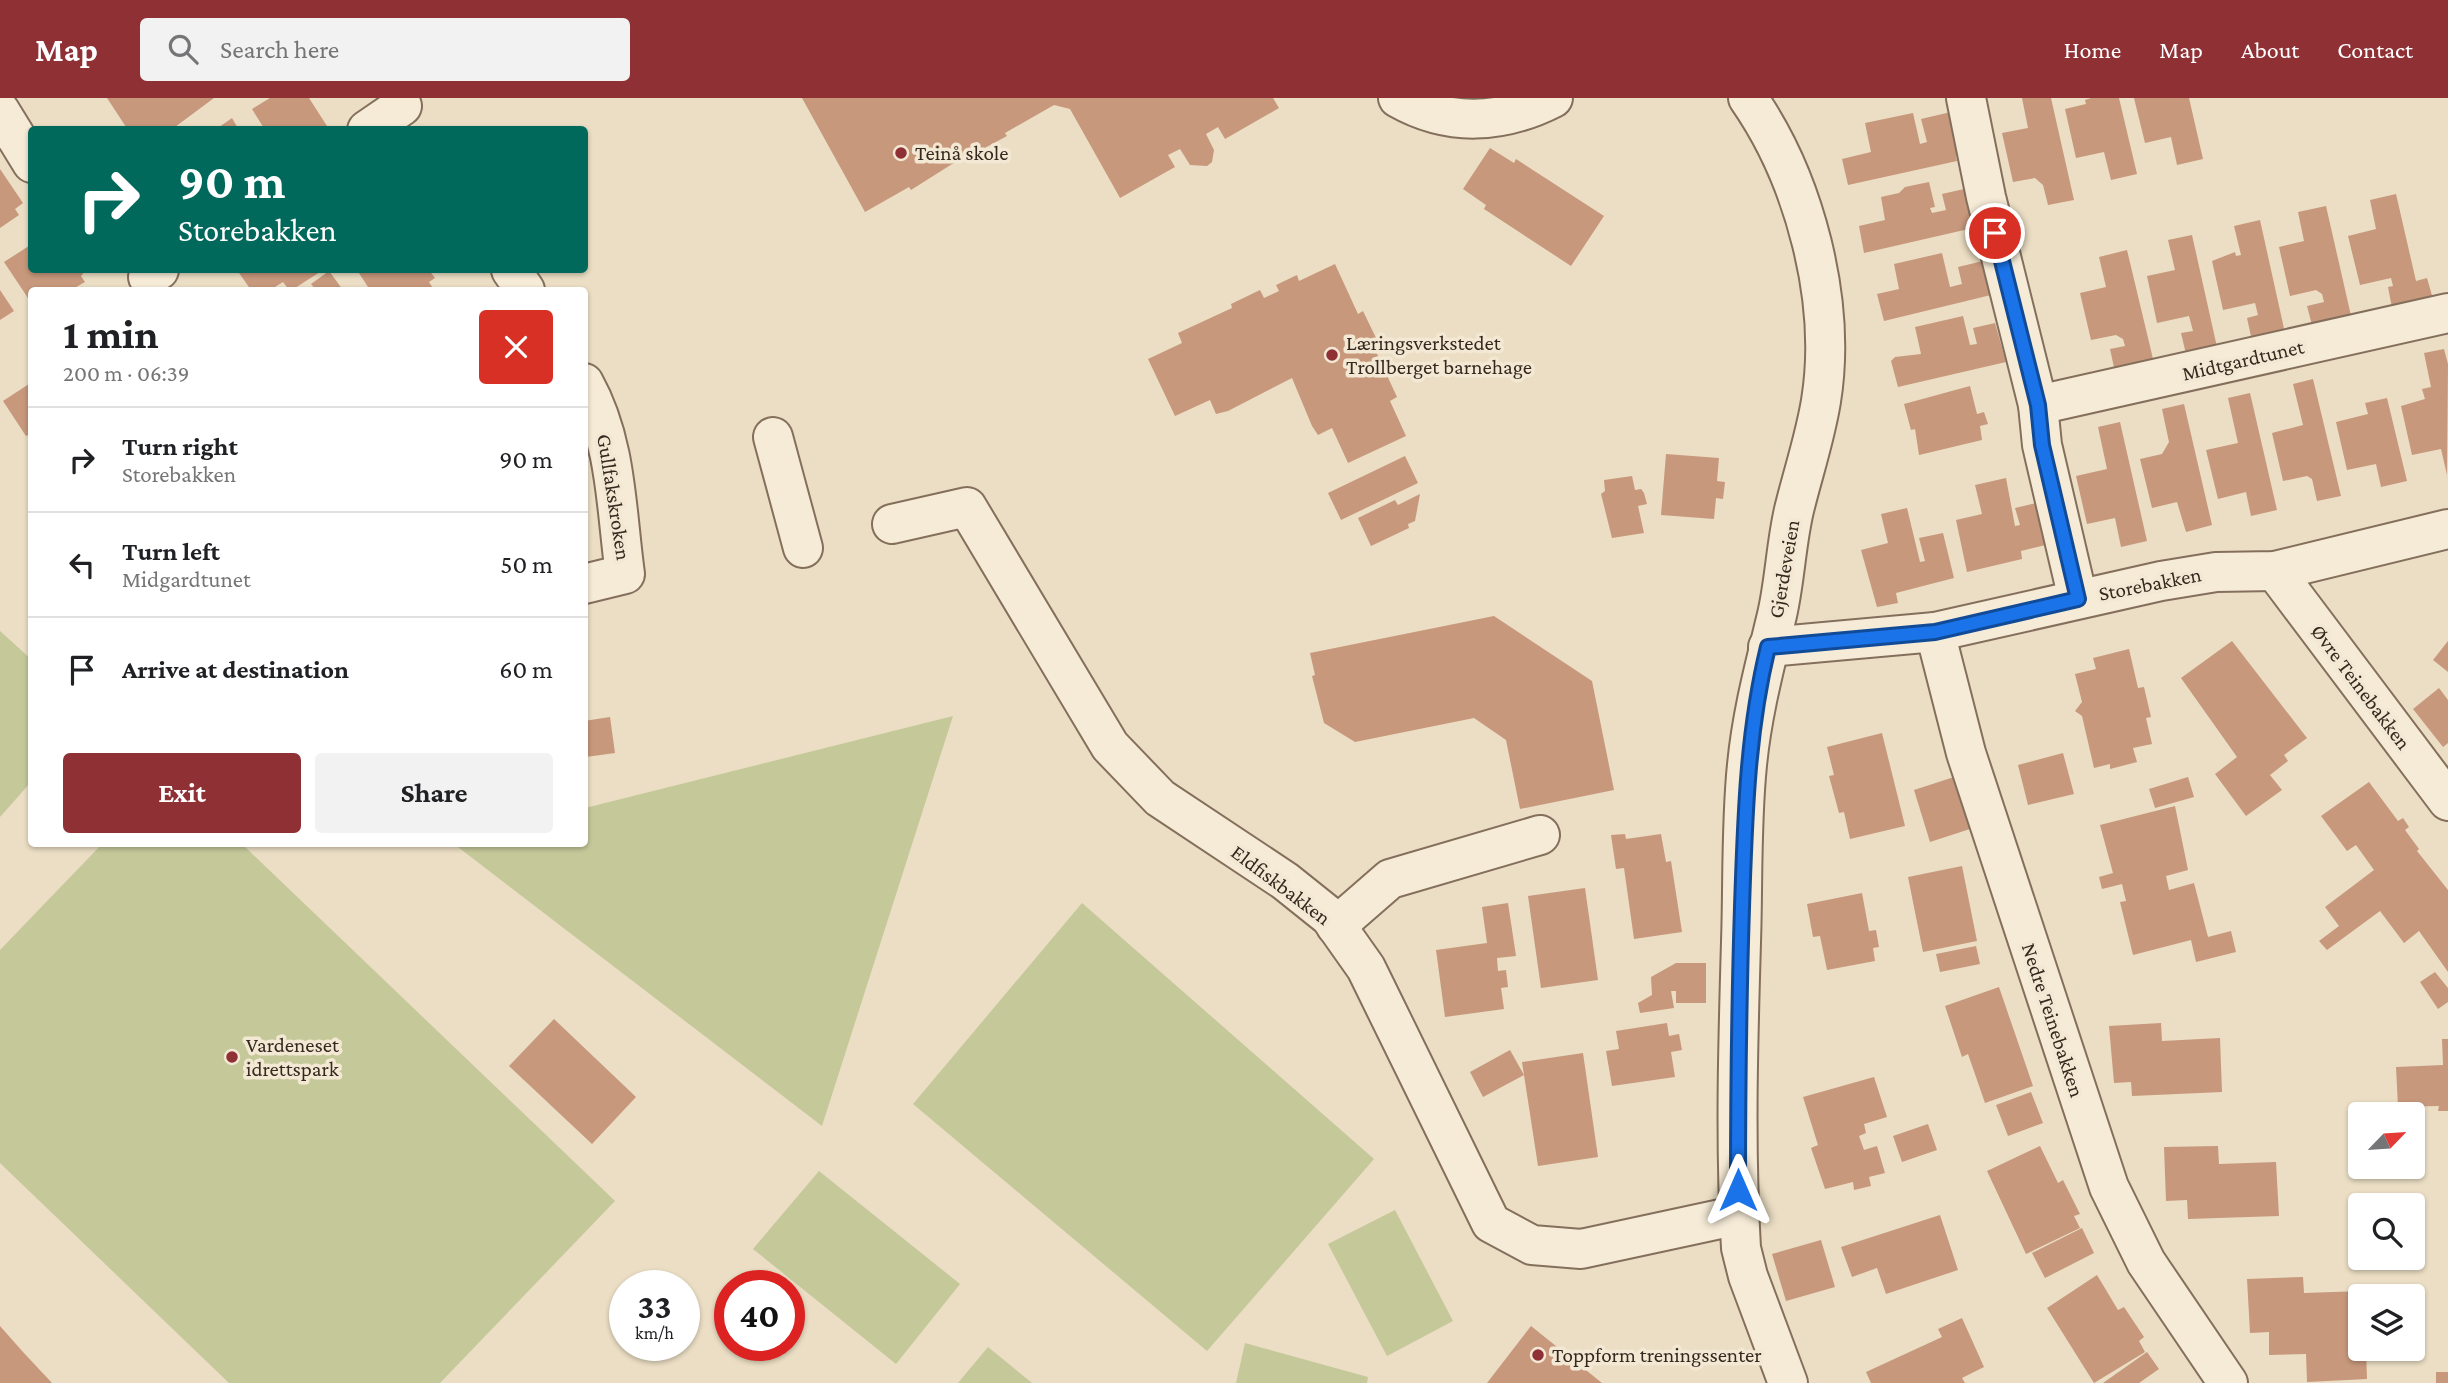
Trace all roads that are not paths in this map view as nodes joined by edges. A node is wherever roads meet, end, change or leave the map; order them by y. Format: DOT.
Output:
graph roads {
  1 [pos="1398,98"];
  2 [pos="1553,98"];
  3 [pos="1748,98"];
  4 [pos="1966,98"];
  5 [pos="0,111"];
  6 [pos="406,111"];
  7 [pos="375,126"];
  8 [pos="28,156"];
  9 [pos="2448,313"];
  10 [pos="588,390"];
  11 [pos="2038,405"];
  12 [pos="773,437"];
  13 [pos="892,524"];
  14 [pos="2448,529"];
  15 [pos="803,548"];
  16 [pos="2275,571"];
  17 [pos="588,583"];
  18 [pos="2078,599"];
  19 [pos="1935,632"];
  20 [pos="1768,647"];
  21 [pos="2448,801"];
  22 [pos="1540,835"];
  23 [pos="1336,926"];
  24 [pos="1739,1215"];
  25 [pos="1788,1383"];
  26 [pos="2228,1383"];
  1 -- 2 [label="street"];
  3 -- 20 [label="street, Gjerdeveien"];
  4 -- 11 [label="street"];
  5 -- 8 [label="street"];
  6 -- 7 [label="street"];
  9 -- 11 [label="street, Midtgardtunet"];
  10 -- 17 [label="street, Gullfakskroken"];
  11 -- 18 [label="street"];
  12 -- 15 [label="street"];
  13 -- 23 [label="street, Eldfiskbakken"];
  14 -- 16 [label="street, Storebakken"];
  16 -- 18 [label="street, Storebakken"];
  16 -- 21 [label="street, Øvre Teinebakken"];
  18 -- 19 [label="street, Storebakken"];
  19 -- 20 [label="street, Storebakken"];
  19 -- 26 [label="street, Nedre Teinebakken"];
  20 -- 24 [label="street, Gjerdeveien"];
  22 -- 23 [label="street"];
  23 -- 24 [label="street, Eldfiskbakken"];
  24 -- 25 [label="street, Gjerdeveien"];
}
